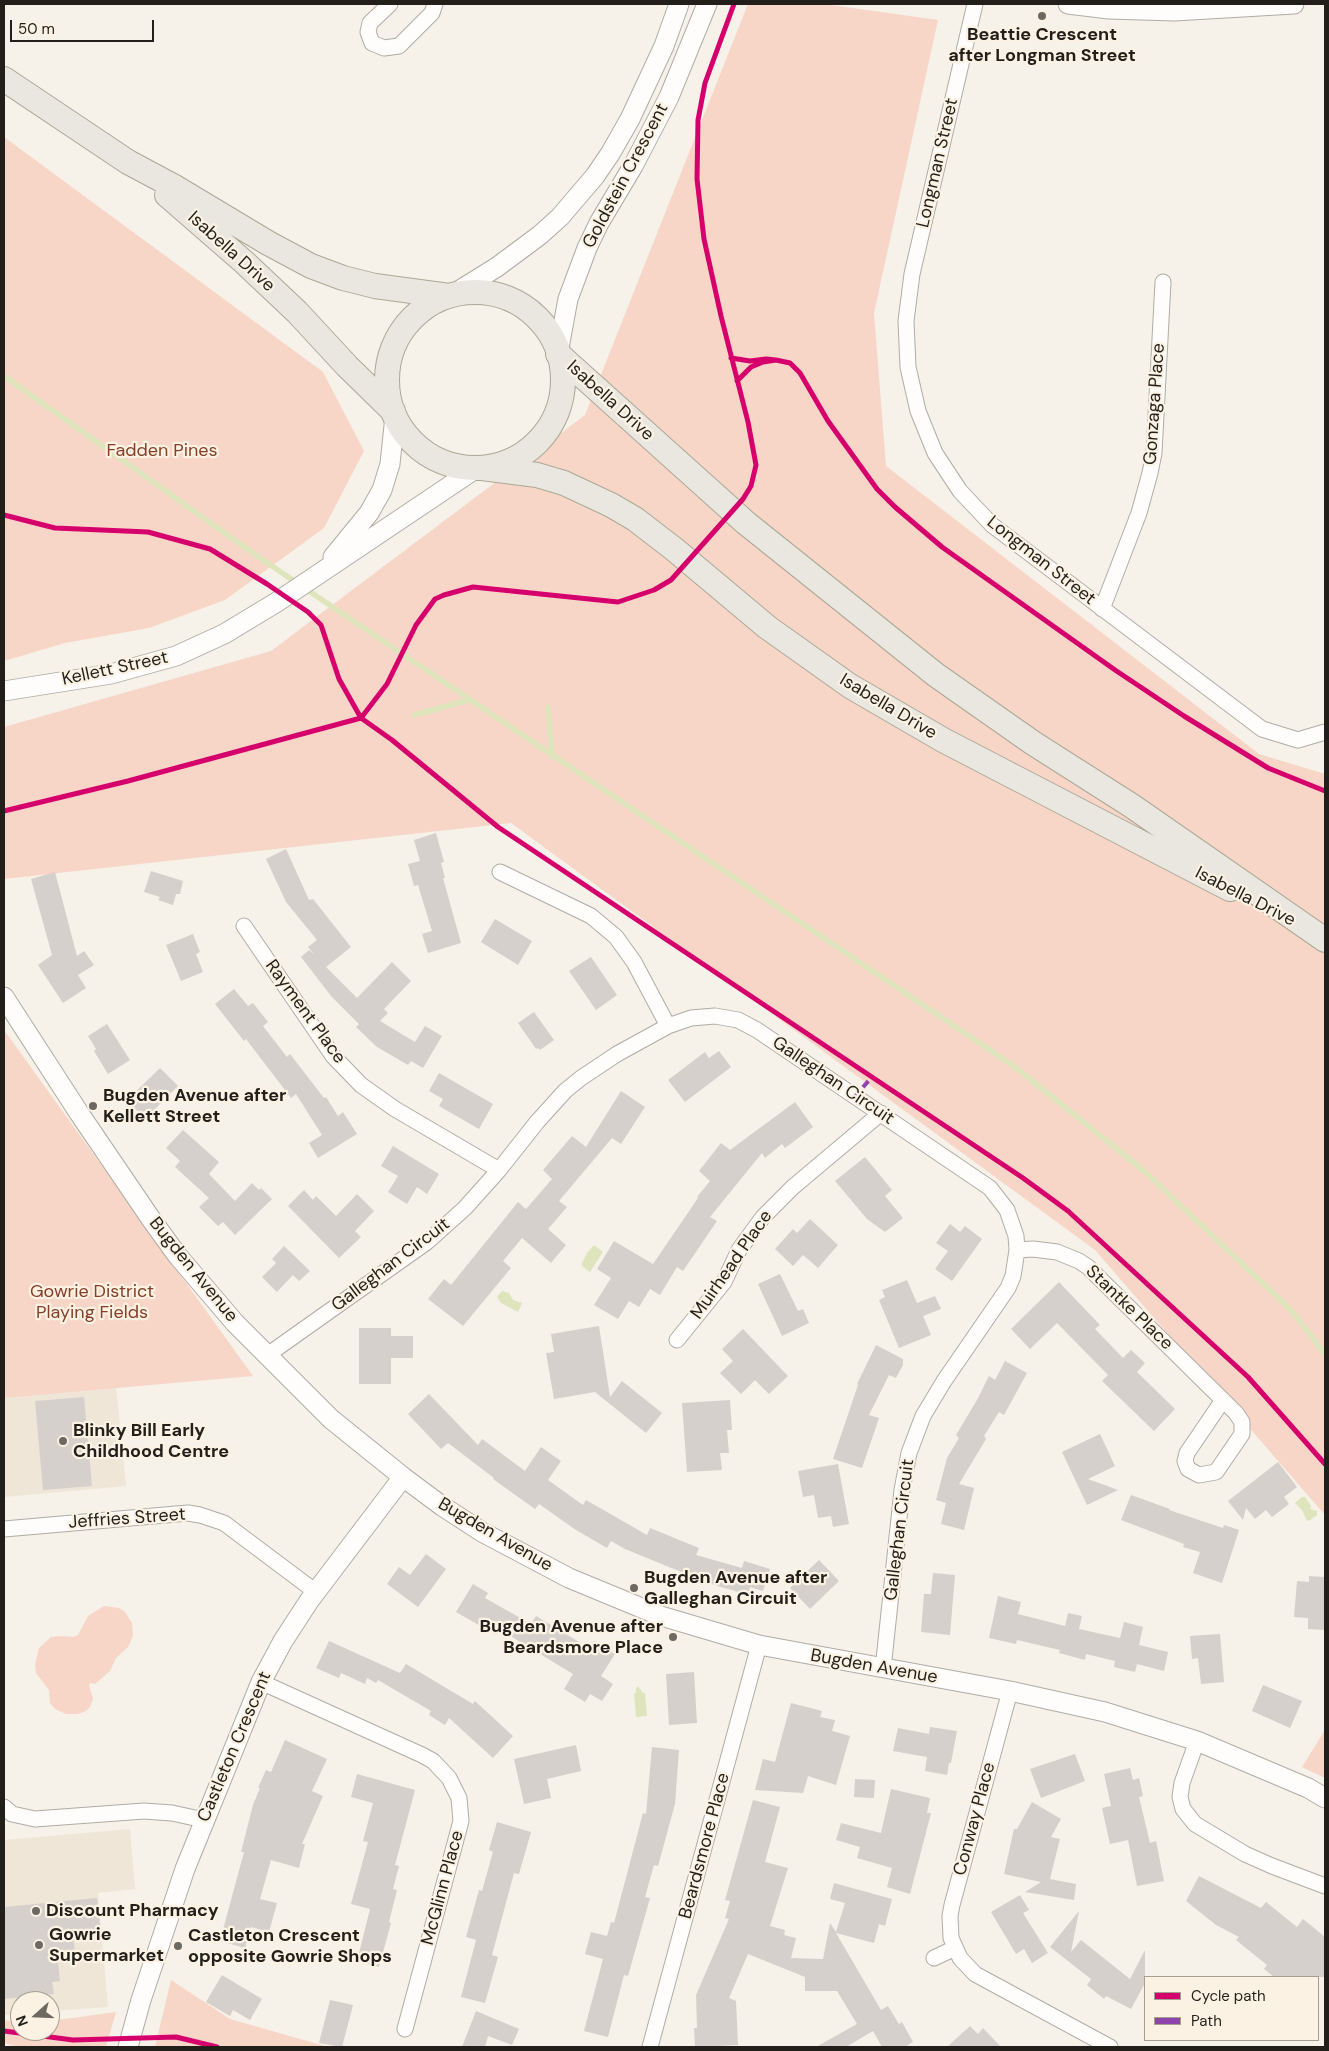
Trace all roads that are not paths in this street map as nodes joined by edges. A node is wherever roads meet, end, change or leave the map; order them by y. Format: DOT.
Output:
graph roads {
  1 [pos="390,4"];
  2 [pos="435,4"];
  3 [pos="679,4"];
  4 [pos="707,4"];
  5 [pos="975,4"];
  6 [pos="1068,4"];
  7 [pos="1294,4"];
  8 [pos="1219,6"];
  9 [pos="4,79"];
  10 [pos="128,162"];
  11 [pos="1163,282"];
  12 [pos="451,296"];
  13 [pos="558,353"];
  14 [pos="394,414"];
  15 [pos="480,468"];
  16 [pos="323,569"];
  17 [pos="1102,609"];
  18 [pos="4,691"];
  19 [pos="1325,732"];
  20 [pos="500,872"];
  21 [pos="244,926"];
  22 [pos="1318,935"];
  23 [pos="4,997"];
  24 [pos="668,1026"];
  25 [pos="881,1113"];
  26 [pos="499,1170"];
  27 [pos="1017,1250"];
  28 [pos="678,1340"];
  29 [pos="266,1356"];
  30 [pos="1223,1400"];
  31 [pos="403,1477"];
  32 [pos="4,1529"];
  33 [pos="316,1592"];
  34 [pos="760,1646"];
  35 [pos="883,1669"];
  36 [pos="262,1682"];
  37 [pos="1010,1691"];
  38 [pos="1197,1741"];
  39 [pos="1325,1798"];
  40 [pos="8,1811"];
  41 [pos="204,1820"];
  42 [pos="1325,1886"];
  43 [pos="955,1948"];
  44 [pos="934,1958"];
  45 [pos="405,2029"];
  46 [pos="130,2038"];
  47 [pos="650,2047"];
  48 [pos="1110,2047"];
  1 -- 2 [label="street"];
  3 -- 12 [label="street, Goldstein Crescent"];
  4 -- 13 [label="street, Goldstein Crescent"];
  5 -- 17 [label="street, Longman Street"];
  6 -- 8 [label="street"];
  7 -- 8 [label="street"];
  9 -- 10 [label="main road, Isabella Drive"];
  10 -- 12 [label="main road, Isabella Drive"];
  10 -- 14 [label="main road, Isabella Drive"];
  11 -- 17 [label="street, Gonzaga Place"];
  12 -- 13 [label="main road"];
  12 -- 14 [label="main road"];
  13 -- 15 [label="main road"];
  13 -- 22 [label="main road, Isabella Drive"];
  14 -- 15 [label="main road"];
  14 -- 16 [label="street, Kellett Street"];
  15 -- 16 [label="street, Kellett Street"];
  15 -- 22 [label="main road, Isabella Drive"];
  16 -- 18 [label="street, Kellett Street"];
  17 -- 19 [label="street, Longman Street"];
  20 -- 24 [label="street"];
  21 -- 26 [label="street, Rayment Place"];
  23 -- 29 [label="street, Bugden Avenue"];
  24 -- 25 [label="street, Galleghan Circuit"];
  24 -- 26 [label="street, Galleghan Circuit"];
  25 -- 27 [label="street, Galleghan Circuit"];
  25 -- 28 [label="street, Muirhead Place"];
  26 -- 29 [label="street, Galleghan Circuit"];
  27 -- 30 [label="street, Stantke Place"];
  27 -- 35 [label="street, Galleghan Circuit"];
  29 -- 31 [label="street, Bugden Avenue"];
  30 -- 30 [label="street, Stantke Place"];
  31 -- 33 [label="street, Castleton Crescent"];
  31 -- 34 [label="street, Bugden Avenue"];
  32 -- 33 [label="street, Jeffries Street"];
  33 -- 36 [label="street, Castleton Crescent"];
  34 -- 35 [label="street, Bugden Avenue"];
  34 -- 47 [label="street, Beardsmore Place"];
  35 -- 37 [label="street, Bugden Avenue"];
  36 -- 41 [label="street, Castleton Crescent"];
  36 -- 45 [label="street, McGlinn Place"];
  37 -- 38 [label="street, Bugden Avenue"];
  37 -- 43 [label="street, Conway Place"];
  38 -- 39 [label="street, Bugden Avenue"];
  38 -- 42 [label="street"];
  40 -- 41 [label="street"];
  41 -- 46 [label="street, Castleton Crescent"];
  43 -- 44 [label="street"];
  43 -- 48 [label="street, Conway Place"];
}
